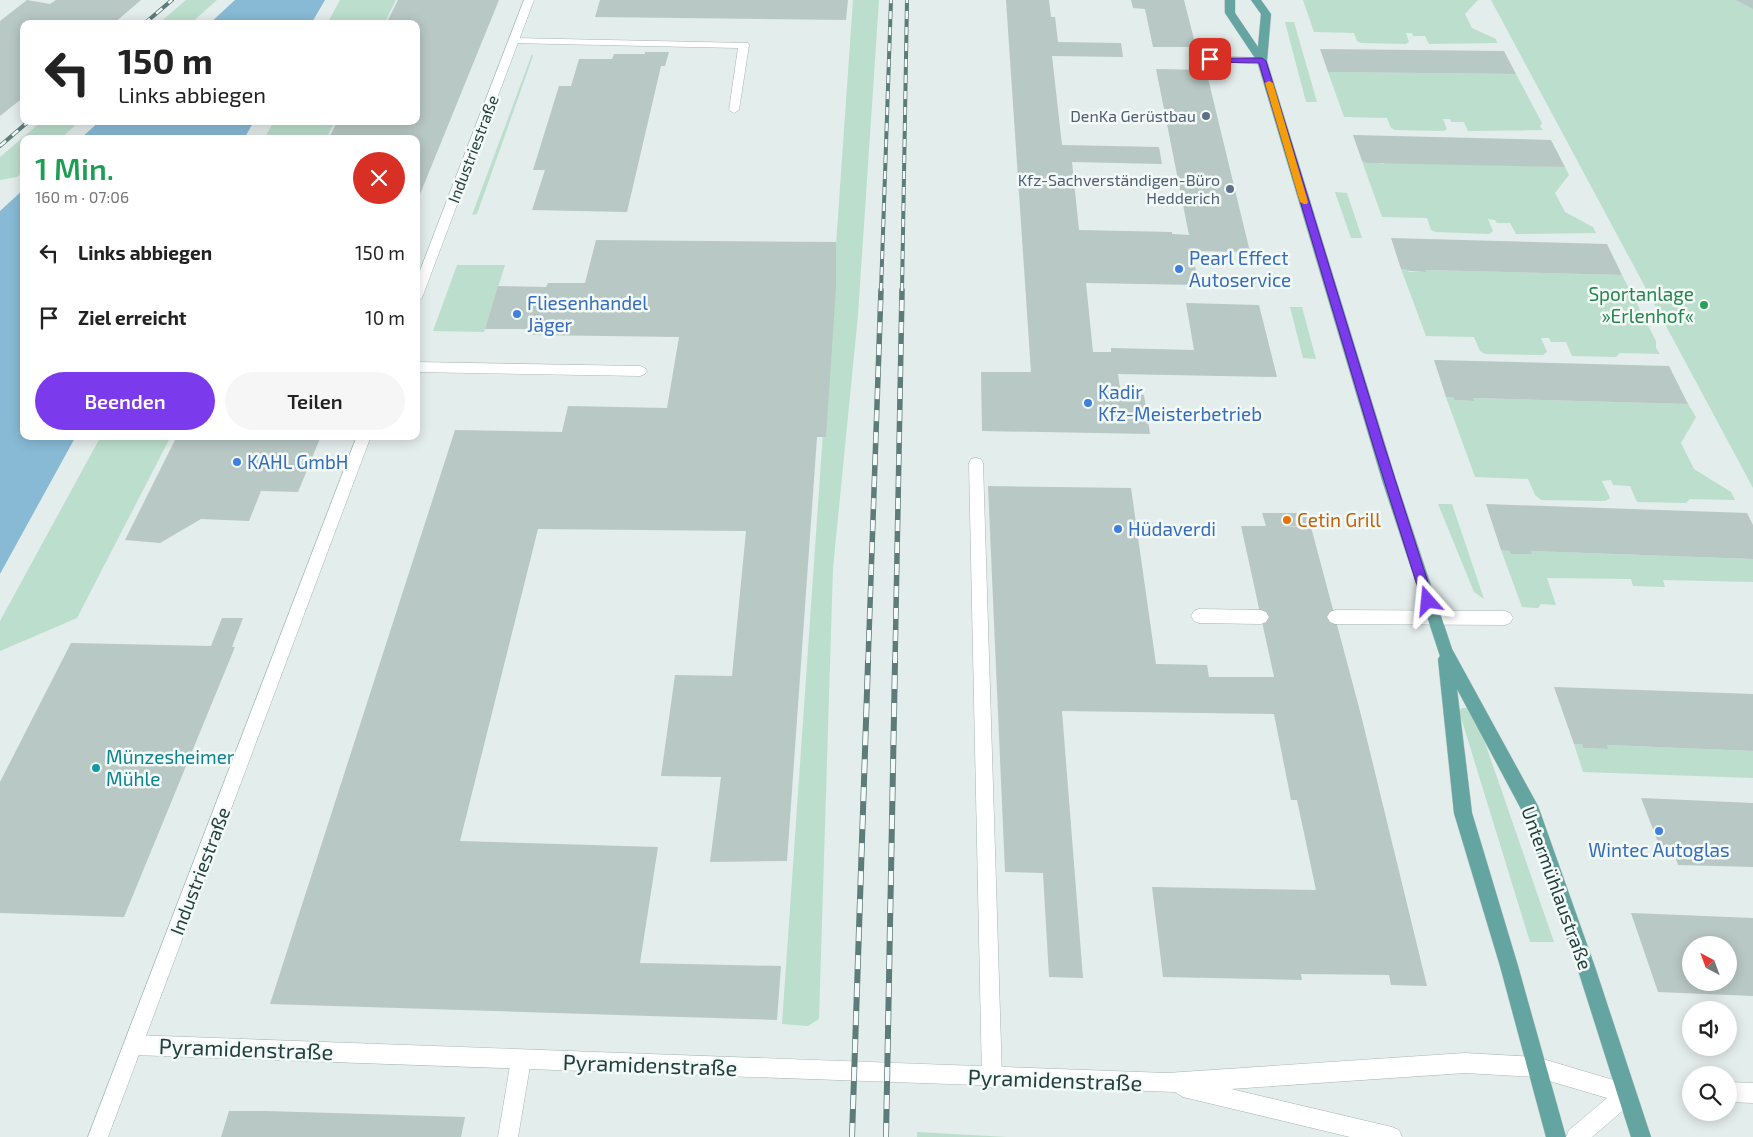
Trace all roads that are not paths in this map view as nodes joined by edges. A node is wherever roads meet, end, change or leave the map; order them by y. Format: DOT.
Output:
graph roads {
  1 [pos="529,0"];
  2 [pos="1230,0"];
  3 [pos="1256,0"];
  4 [pos="514,41"];
  5 [pos="1210,59"];
  6 [pos="1262,61"];
  7 [pos="734,110"];
  8 [pos="420,288"];
  9 [pos="420,368"];
  10 [pos="640,372"];
  11 [pos="362,440"];
  12 [pos="976,463"];
  13 [pos="1199,616"];
  14 [pos="1261,617"];
  15 [pos="1335,617"];
  16 [pos="1434,618"];
  17 [pos="1505,618"];
  18 [pos="1444,650"];
  19 [pos="134,1045"];
  20 [pos="520,1060"];
  21 [pos="1536,1067"];
  22 [pos="992,1078"];
  23 [pos="1167,1083"];
  24 [pos="1737,1092"];
  25 [pos="1753,1093"];
  26 [pos="1627,1094"];
  27 [pos="98,1137"];
  28 [pos="508,1137"];
  29 [pos="1392,1137"];
  30 [pos="1556,1137"];
  31 [pos="1576,1137"];
  32 [pos="1640,1137"];
  1 -- 4 [label="street, Industriestraße"];
  2 -- 6 [label="main road, Untermühlaustraße"];
  3 -- 6 [label="main road, Untermühlaustraße"];
  4 -- 7 [label="street"];
  4 -- 8 [label="street, Industriestraße"];
  5 -- 6 [label="street"];
  6 -- 16 [label="main road, Untermühlaustraße"];
  9 -- 10 [label="street"];
  11 -- 19 [label="street, Industriestraße"];
  12 -- 22 [label="street"];
  13 -- 14 [label="street"];
  15 -- 16 [label="street"];
  16 -- 17 [label="street"];
  16 -- 18 [label="main road, Untermühlaustraße"];
  18 -- 21 [label="main road, Untermühlaustraße"];
  18 -- 26 [label="main road, Untermühlaustraße"];
  19 -- 20 [label="street, Pyramidenstraße"];
  19 -- 27 [label="street, Industriestraße"];
  20 -- 22 [label="street, Pyramidenstraße"];
  20 -- 28 [label="street"];
  21 -- 23 [label="street, Pyramidenstraße"];
  21 -- 26 [label="street, Pyramidenstraße"];
  21 -- 30 [label="main road, Untermühlaustraße"];
  22 -- 23 [label="street, Pyramidenstraße"];
  23 -- 29 [label="street, Pyramidenstraße"];
  24 -- 25 [label="street"];
  26 -- 31 [label="street"];
  26 -- 32 [label="main road, Untermühlaustraße"];
}
